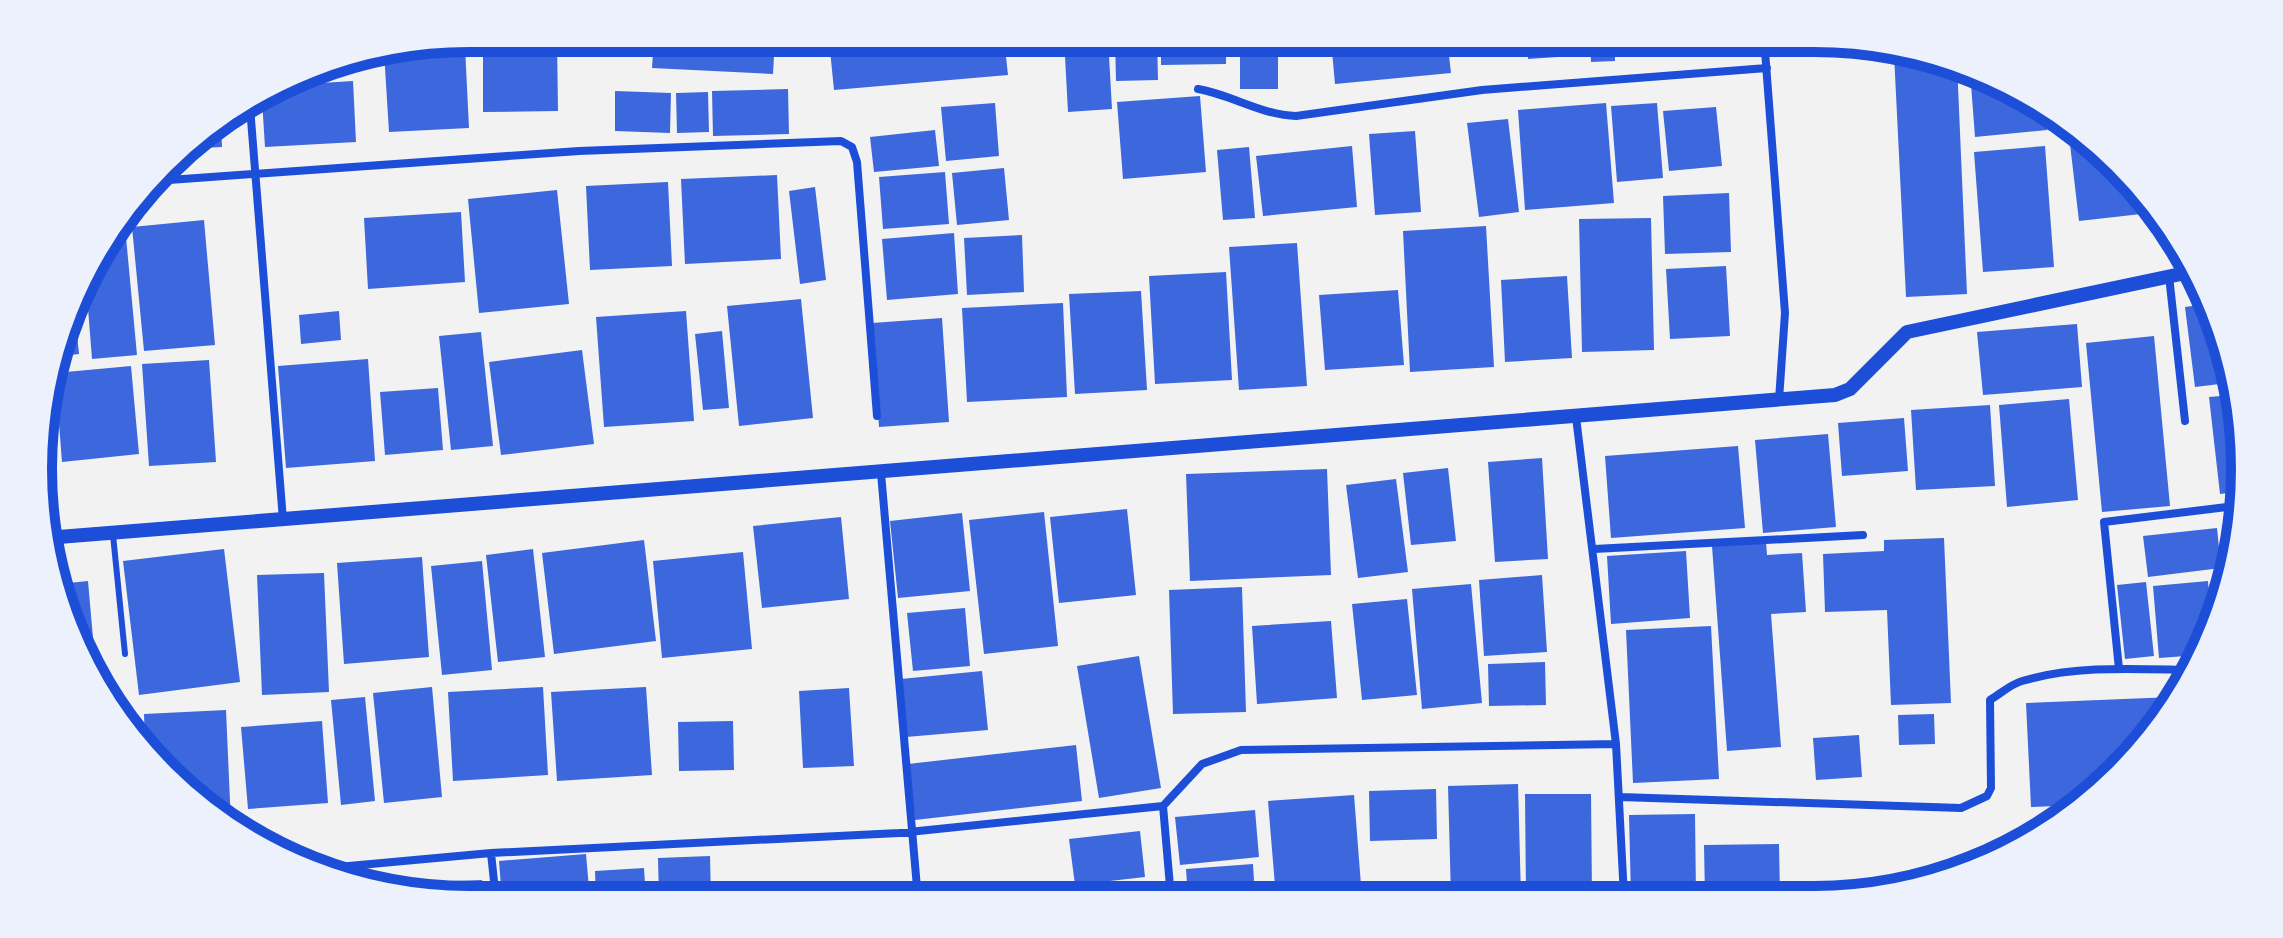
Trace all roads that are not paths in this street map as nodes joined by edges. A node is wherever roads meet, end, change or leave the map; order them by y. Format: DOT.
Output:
graph roads {
  1 [pos="1765,52"];
  2 [pos="1767,68"];
  3 [pos="1198,89"];
  4 [pos="251,114"];
  5 [pos="256,172"];
  6 [pos="168,180"];
  7 [pos="2182,273"];
  8 [pos="2169,275"];
  9 [pos="1779,400"];
  10 [pos="877,416"];
  11 [pos="1576,417"];
  12 [pos="2185,421"];
  13 [pos="881,473"];
  14 [pos="2229,507"];
  15 [pos="283,520"];
  16 [pos="112,531"];
  17 [pos="1863,535"];
  18 [pos="58,537"];
  19 [pos="1594,549"];
  20 [pos="125,654"];
  21 [pos="2119,669"];
  22 [pos="2179,670"];
  23 [pos="1616,744"];
  24 [pos="1620,797"];
  25 [pos="1163,806"];
  26 [pos="910,832"];
  27 [pos="491,853"];
  28 [pos="345,867"];
  29 [pos="349,867"];
  30 [pos="495,886"];
  31 [pos="916,886"];
  32 [pos="1170,886"];
  33 [pos="1624,886"];
  1 -- 2 [label="street"];
  2 -- 3 [label="street"];
  2 -- 9 [label="street"];
  4 -- 5 [label="street"];
  5 -- 6 [label="street"];
  5 -- 10 [label="street"];
  5 -- 15 [label="street"];
  7 -- 8 [label="street"];
  8 -- 9 [label="street"];
  8 -- 12 [label="street"];
  9 -- 11 [label="street"];
  11 -- 13 [label="street"];
  11 -- 19 [label="street"];
  13 -- 15 [label="street"];
  13 -- 26 [label="street"];
  14 -- 21 [label="street"];
  15 -- 16 [label="street"];
  16 -- 18 [label="street"];
  16 -- 20 [label="lane"];
  17 -- 19 [label="street"];
  19 -- 23 [label="street"];
  21 -- 22 [label="street"];
  21 -- 24 [label="street"];
  23 -- 24 [label="street"];
  23 -- 25 [label="street"];
  24 -- 33 [label="street"];
  25 -- 26 [label="street"];
  25 -- 32 [label="street"];
  26 -- 27 [label="street"];
  26 -- 31 [label="street"];
  27 -- 29 [label="street"];
  27 -- 30 [label="street"];
  28 -- 29 [label="street"];
}
